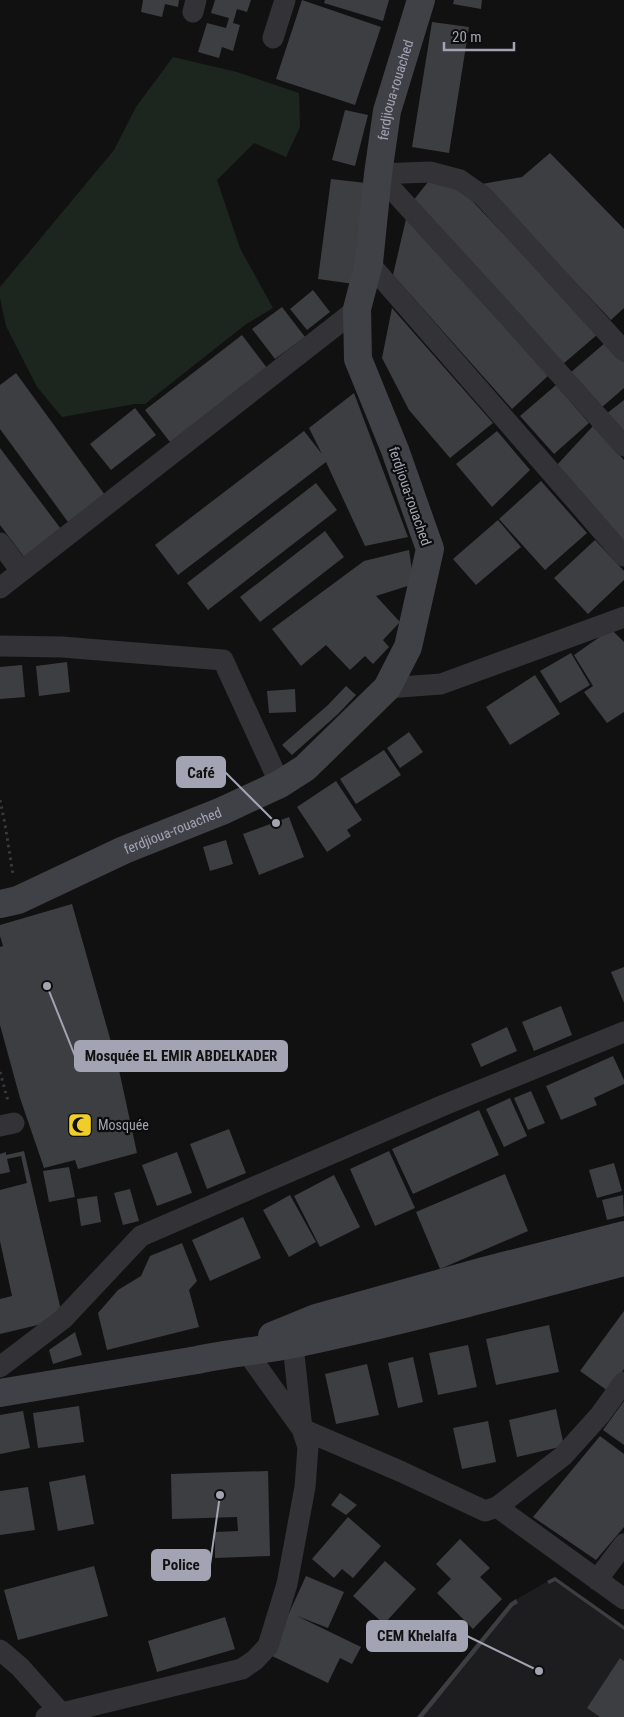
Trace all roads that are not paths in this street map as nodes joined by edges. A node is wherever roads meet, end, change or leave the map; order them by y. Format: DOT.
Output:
graph roads {
  1 [pos="285,0"];
  2 [pos="420,0"];
  3 [pos="273,38"];
  4 [pos="378,174"];
  5 [pos="369,263"];
  6 [pos="357,309"];
  7 [pos="624,351"];
  8 [pos="624,446"];
  9 [pos="0,543"];
  10 [pos="624,556"];
  11 [pos="21,570"];
  12 [pos="0,588"];
  13 [pos="624,617"];
  14 [pos="0,646"];
  15 [pos="387,688"];
  16 [pos="280,784"];
  17 [pos="9,902"];
  18 [pos="624,1032"];
  19 [pos="624,1235"];
  20 [pos="624,1262"];
  21 [pos="293,1345"];
  22 [pos="237,1352"];
  23 [pos="0,1367"];
  24 [pos="624,1382"];
  25 [pos="0,1393"];
  26 [pos="302,1429"];
  27 [pos="497,1507"];
  28 [pos="624,1544"];
  29 [pos="597,1580"];
  30 [pos="624,1599"];
  31 [pos="0,1650"];
  32 [pos="59,1716"];
  1 -- 3 [label="street"];
  2 -- 4 [label="main road, ferdjioua-rouached"];
  4 -- 5 [label="main road, ferdjioua-rouached"];
  4 -- 7 [label="street"];
  4 -- 8 [label="street"];
  5 -- 6 [label="main road, ferdjioua-rouached"];
  5 -- 10 [label="street"];
  6 -- 11 [label="street"];
  6 -- 15 [label="main road, ferdjioua-rouached"];
  9 -- 11 [label="street"];
  11 -- 12 [label="street"];
  13 -- 15 [label="street"];
  14 -- 16 [label="street"];
  15 -- 16 [label="main road, ferdjioua-rouached"];
  16 -- 17 [label="main road, ferdjioua-rouached"];
  18 -- 23 [label="street"];
  19 -- 22 [label="main road"];
  20 -- 21 [label="main road"];
  21 -- 22 [label="main road"];
  21 -- 26 [label="street"];
  22 -- 25 [label="main road"];
  22 -- 26 [label="street"];
  24 -- 27 [label="street"];
  26 -- 27 [label="street"];
  26 -- 32 [label="street"];
  27 -- 29 [label="street"];
  28 -- 29 [label="street"];
  29 -- 30 [label="street"];
  31 -- 32 [label="street"];
}
